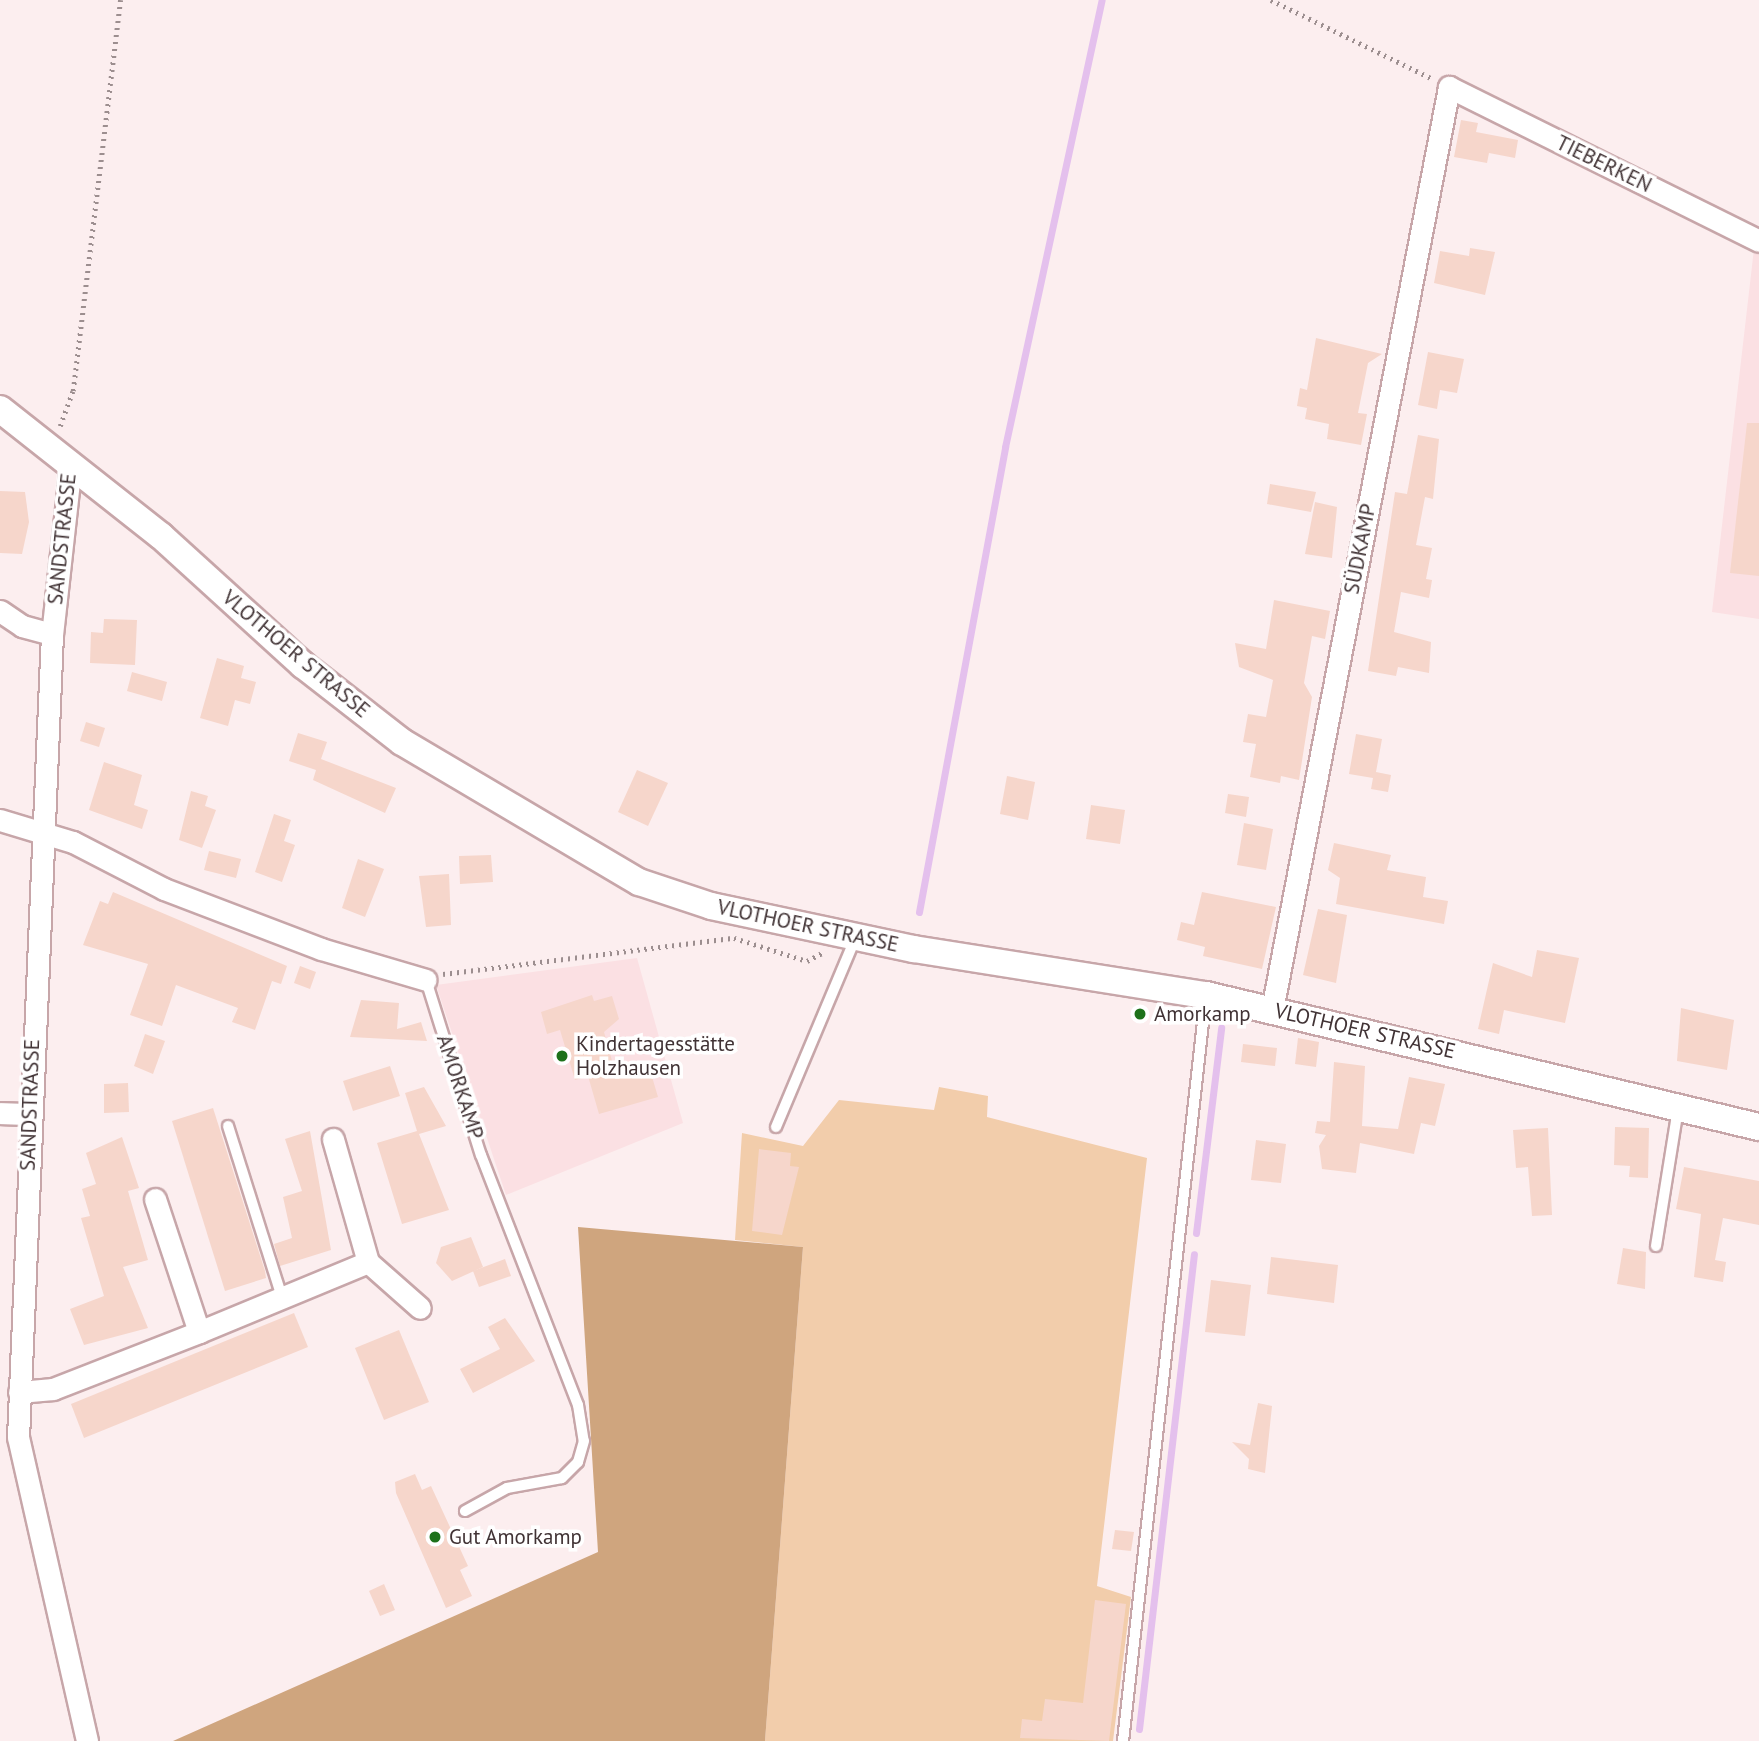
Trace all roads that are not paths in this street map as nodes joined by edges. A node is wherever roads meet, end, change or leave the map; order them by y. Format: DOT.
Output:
graph roads {
  1 [pos="1449,88"];
  2 [pos="1759,241"];
  3 [pos="0,410"];
  4 [pos="61,455"];
  5 [pos="0,611"];
  6 [pos="52,634"];
  7 [pos="0,820"];
  8 [pos="43,831"];
  9 [pos="849,933"];
  10 [pos="426,980"];
  11 [pos="1206,995"];
  12 [pos="1272,1010"];
  13 [pos="1679,1105"];
  14 [pos="0,1112"];
  15 [pos="30,1114"];
  16 [pos="228,1126"];
  17 [pos="776,1127"];
  18 [pos="1759,1127"];
  19 [pos="333,1139"];
  20 [pos="155,1199"];
  21 [pos="1657,1246"];
  22 [pos="368,1262"];
  23 [pos="282,1297"];
  24 [pos="420,1308"];
  25 [pos="199,1332"];
  26 [pos="19,1392"];
  27 [pos="9,1437"];
  28 [pos="466,1511"];
  29 [pos="88,1741"];
  30 [pos="1123,1741"];
  1 -- 2 [label="street, TIEBERKEN"];
  1 -- 12 [label="street, SÜDKAMP"];
  3 -- 4 [label="street, VLOTHOER STRASSE"];
  4 -- 6 [label="street, SANDSTRASSE"];
  4 -- 9 [label="street, VLOTHOER STRASSE"];
  5 -- 6 [label="street"];
  6 -- 8 [label="street, SANDSTRASSE"];
  7 -- 8 [label="street"];
  8 -- 10 [label="street"];
  8 -- 15 [label="street, SANDSTRASSE"];
  9 -- 11 [label="street, VLOTHOER STRASSE"];
  9 -- 17 [label="lane"];
  10 -- 28 [label="lane, AMORKAMP"];
  11 -- 12 [label="street, VLOTHOER STRASSE"];
  11 -- 30 [label="lane"];
  12 -- 13 [label="street, VLOTHOER STRASSE"];
  13 -- 18 [label="street, VLOTHOER STRASSE"];
  13 -- 21 [label="lane"];
  14 -- 15 [label="street"];
  15 -- 26 [label="street, SANDSTRASSE"];
  16 -- 23 [label="lane"];
  19 -- 22 [label="street"];
  20 -- 25 [label="street"];
  22 -- 23 [label="street"];
  22 -- 24 [label="street"];
  23 -- 25 [label="street"];
  25 -- 26 [label="street"];
  26 -- 27 [label="street, SANDSTRASSE"];
  27 -- 29 [label="street, SANDSTRASSE"];
}
